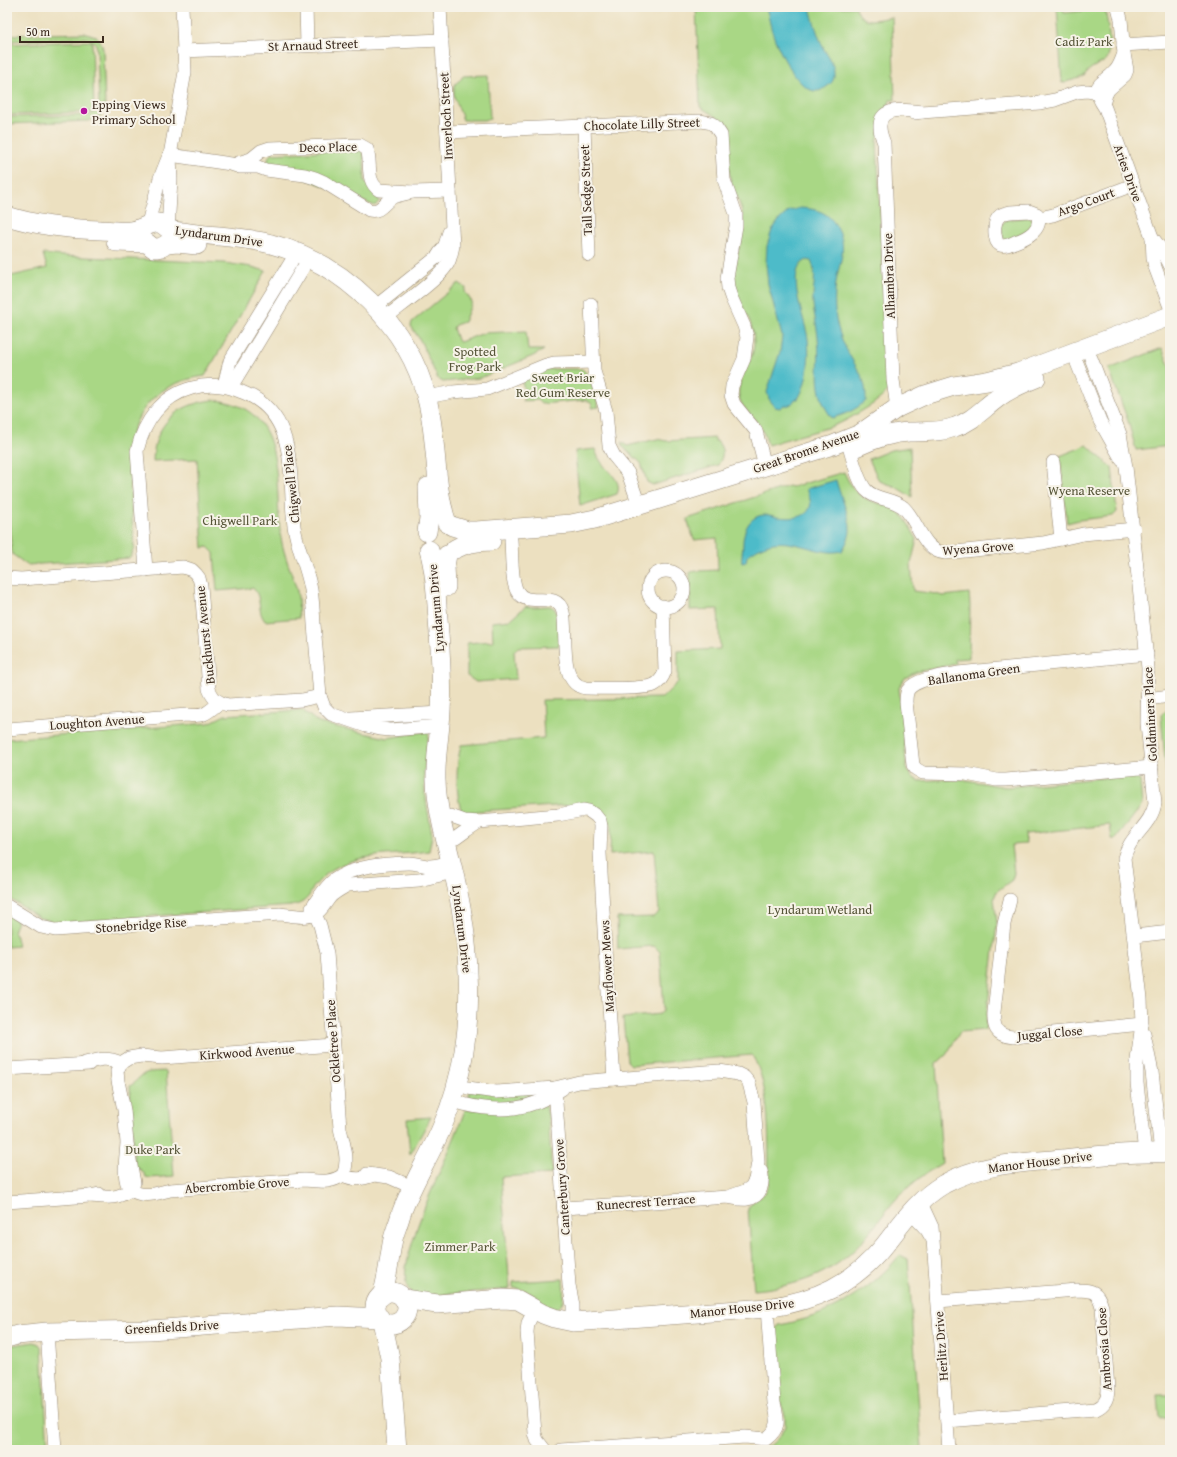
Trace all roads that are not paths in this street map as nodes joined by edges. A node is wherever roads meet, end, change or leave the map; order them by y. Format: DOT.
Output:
graph roads {
  1 [pos="182,7"];
  2 [pos="306,7"];
  3 [pos="440,7"];
  4 [pos="1118,7"];
  5 [pos="442,40"];
  6 [pos="1170,42"];
  7 [pos="307,45"];
  8 [pos="1123,50"];
  9 [pos="183,51"];
  10 [pos="1101,93"];
  11 [pos="584,126"];
  12 [pos="447,132"];
  13 [pos="270,148"];
  14 [pos="170,155"];
  15 [pos="231,164"];
  16 [pos="271,171"];
  17 [pos="1133,185"];
  18 [pos="378,189"];
  19 [pos="450,191"];
  20 [pos="412,192"];
  21 [pos="377,210"];
  22 [pos="7,216"];
  23 [pos="1039,218"];
  24 [pos="7,227"];
  25 [pos="147,235"];
  26 [pos="167,236"];
  27 [pos="1152,237"];
  28 [pos="589,255"];
  29 [pos="300,260"];
  30 [pos="1170,264"];
  31 [pos="591,304"];
  32 [pos="1170,307"];
  33 [pos="375,316"];
  34 [pos="1170,316"];
  35 [pos="1170,328"];
  36 [pos="1082,355"];
  37 [pos="593,362"];
  38 [pos="228,386"];
  39 [pos="421,399"];
  40 [pos="897,408"];
  41 [pos="898,433"];
  42 [pos="848,445"];
  43 [pos="1053,462"];
  44 [pos="767,471"];
  45 [pos="640,511"];
  46 [pos="449,525"];
  47 [pos="1134,529"];
  48 [pos="427,532"];
  49 [pos="511,534"];
  50 [pos="1061,539"];
  51 [pos="444,551"];
  52 [pos="146,570"];
  53 [pos="7,579"];
  54 [pos="663,606"];
  55 [pos="1146,654"];
  56 [pos="320,696"];
  57 [pos="1170,696"];
  58 [pos="1147,699"];
  59 [pos="216,700"];
  60 [pos="446,719"];
  61 [pos="7,729"];
  62 [pos="1152,767"];
  63 [pos="442,792"];
  64 [pos="451,816"];
  65 [pos="479,822"];
  66 [pos="456,838"];
  67 [pos="458,866"];
  68 [pos="1010,900"];
  69 [pos="7,906"];
  70 [pos="315,908"];
  71 [pos="1170,932"];
  72 [pos="1134,936"];
  73 [pos="1142,1024"];
  74 [pos="333,1045"];
  75 [pos="121,1068"];
  76 [pos="7,1069"];
  77 [pos="614,1079"];
  78 [pos="555,1091"];
  79 [pos="460,1095"];
  80 [pos="1159,1153"];
  81 [pos="343,1170"];
  82 [pos="130,1185"];
  83 [pos="412,1187"];
  84 [pos="7,1202"];
  85 [pos="915,1207"];
  86 [pos="564,1208"];
  87 [pos="381,1297"];
  88 [pos="404,1298"];
  89 [pos="938,1301"];
  90 [pos="437,1304"];
  91 [pos="767,1308"];
  92 [pos="539,1312"];
  93 [pos="338,1316"];
  94 [pos="391,1320"];
  95 [pos="568,1321"];
  96 [pos="47,1332"];
  97 [pos="7,1338"];
  98 [pos="947,1421"];
  99 [pos="55,1450"];
  100 [pos="396,1450"];
  101 [pos="546,1450"];
  102 [pos="561,1450"];
  103 [pos="949,1450"];
  1 -- 9 [label="street"];
  2 -- 7 [label="street"];
  3 -- 5 [label="street, Inverloch Street"];
  4 -- 8 [label="street"];
  5 -- 7 [label="street, St Arnaud Street"];
  5 -- 12 [label="street, Inverloch Street"];
  6 -- 8 [label="street"];
  7 -- 9 [label="street, St Arnaud Street"];
  8 -- 10 [label="street"];
  9 -- 14 [label="street"];
  10 -- 17 [label="street, Aries Drive"];
  10 -- 40 [label="street, Alhambra Drive"];
  11 -- 12 [label="street, Chocolate Lilly Street"];
  11 -- 28 [label="street, Tall Sedge Street"];
  11 -- 44 [label="street, Chocolate Lilly Street"];
  12 -- 19 [label="street, Inverloch Street"];
  13 -- 15 [label="street, Deco Place"];
  13 -- 16 [label="street"];
  13 -- 18 [label="street, Deco Place"];
  14 -- 15 [label="street, Deco Place"];
  14 -- 25 [label="street"];
  14 -- 26 [label="street"];
  15 -- 16 [label="street, Deco Place"];
  16 -- 21 [label="street, Deco Place"];
  17 -- 23 [label="street, Argo Court"];
  17 -- 27 [label="street, Aries Drive"];
  18 -- 20 [label="street"];
  18 -- 21 [label="street, Deco Place"];
  19 -- 20 [label="street"];
  19 -- 33 [label="street, Inverloch Street"];
  20 -- 21 [label="street"];
  22 -- 25 [label="street, Lyndarum Drive"];
  24 -- 25 [label="street, Lyndarum Drive"];
  25 -- 26 [label="street, Lyndarum Drive"];
  26 -- 29 [label="street, Lyndarum Drive"];
  27 -- 30 [label="street, Aries Drive"];
  27 -- 32 [label="street, Aries Drive"];
  29 -- 33 [label="street, Lyndarum Drive"];
  29 -- 38 [label="street"];
  31 -- 37 [label="street"];
  33 -- 39 [label="street, Lyndarum Drive"];
  34 -- 36 [label="street, Great Brome Avenue"];
  35 -- 36 [label="street, Great Brome Avenue"];
  36 -- 40 [label="street, Great Brome Avenue"];
  36 -- 41 [label="street, Great Brome Avenue"];
  36 -- 47 [label="street, Goldminers Place"];
  37 -- 39 [label="street"];
  37 -- 45 [label="street"];
  38 -- 52 [label="street, Chigwell Place"];
  38 -- 56 [label="street, Chigwell Place"];
  39 -- 46 [label="street, Lyndarum Drive"];
  39 -- 48 [label="street, Lyndarum Drive"];
  40 -- 41 [label="street"];
  40 -- 42 [label="street, Great Brome Avenue"];
  41 -- 42 [label="street, Great Brome Avenue"];
  42 -- 44 [label="street, Great Brome Avenue"];
  42 -- 50 [label="street, Wyena Grove"];
  43 -- 50 [label="street"];
  44 -- 45 [label="street, Great Brome Avenue"];
  45 -- 49 [label="street, Great Brome Avenue"];
  46 -- 48 [label="street"];
  46 -- 49 [label="street, Great Brome Avenue"];
  46 -- 51 [label="street"];
  47 -- 50 [label="street, Wyena Grove"];
  47 -- 55 [label="street, Goldminers Place"];
  48 -- 51 [label="street"];
  49 -- 51 [label="street, Great Brome Avenue"];
  49 -- 54 [label="street"];
  51 -- 60 [label="street, Lyndarum Drive"];
  52 -- 53 [label="street, Buckhurst Avenue"];
  52 -- 59 [label="street, Buckhurst Avenue"];
  55 -- 58 [label="street, Goldminers Place"];
  55 -- 62 [label="street, Ballanoma Green"];
  56 -- 59 [label="street, Buckhurst Avenue"];
  56 -- 60 [label="street, Chigwell Place"];
  57 -- 58 [label="street"];
  58 -- 62 [label="street, Goldminers Place"];
  59 -- 61 [label="street, Loughton Avenue"];
  60 -- 63 [label="street, Lyndarum Drive"];
  62 -- 72 [label="street, Goldminers Place"];
  63 -- 64 [label="street, Lyndarum Drive"];
  63 -- 67 [label="street, Lyndarum Drive"];
  64 -- 65 [label="street, Mayflower Mews"];
  64 -- 66 [label="street, Lyndarum Drive"];
  65 -- 66 [label="street, Mayflower Mews"];
  65 -- 77 [label="street, Mayflower Mews"];
  66 -- 67 [label="street, Lyndarum Drive"];
  67 -- 70 [label="street"];
  67 -- 79 [label="street, Lyndarum Drive"];
  68 -- 73 [label="street, Juggal Close"];
  69 -- 70 [label="street, Stonebridge Rise"];
  70 -- 74 [label="street, Ockletree Place"];
  71 -- 72 [label="street"];
  72 -- 73 [label="street, Goldminers Place"];
  73 -- 80 [label="street, Goldminers Place"];
  74 -- 75 [label="street, Kirkwood Avenue"];
  74 -- 81 [label="street, Ockletree Place"];
  75 -- 76 [label="street"];
  75 -- 82 [label="street"];
  77 -- 78 [label="street, Runecrest Terrace"];
  77 -- 86 [label="street, Runecrest Terrace"];
  78 -- 79 [label="street"];
  78 -- 79 [label="street, Runecrest Terrace"];
  78 -- 86 [label="street, Canterbury Grove"];
  79 -- 83 [label="street, Lyndarum Drive"];
  79 -- 88 [label="street, Lyndarum Drive"];
  80 -- 85 [label="street, Manor House Drive"];
  81 -- 82 [label="street, Abercrombie Grove"];
  81 -- 83 [label="street"];
  82 -- 84 [label="street"];
  83 -- 87 [label="street, Lyndarum Drive"];
  85 -- 89 [label="street, Herlitz Drive"];
  85 -- 91 [label="street, Manor House Drive"];
  86 -- 95 [label="street, Canterbury Grove"];
  87 -- 88 [label="street"];
  87 -- 93 [label="street, Greenfields Drive"];
  87 -- 94 [label="street"];
  88 -- 90 [label="street, Manor House Drive"];
  88 -- 94 [label="street"];
  89 -- 98 [label="street, Herlitz Drive"];
  89 -- 98 [label="street, Ambrosia Close"];
  90 -- 92 [label="street, Manor House Drive"];
  90 -- 94 [label="street, Manor House Drive"];
  91 -- 95 [label="street, Manor House Drive"];
  91 -- 102 [label="street"];
  92 -- 95 [label="street, Manor House Drive"];
  92 -- 101 [label="street"];
  93 -- 94 [label="street, Greenfields Drive"];
  93 -- 96 [label="street, Greenfields Drive"];
  94 -- 100 [label="street"];
  96 -- 97 [label="street, Greenfields Drive"];
  96 -- 99 [label="street"];
  98 -- 103 [label="street, Herlitz Drive"];
}
